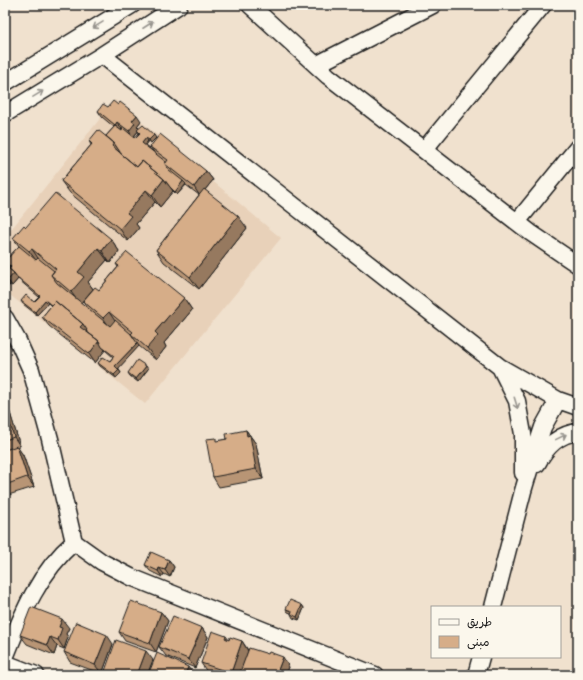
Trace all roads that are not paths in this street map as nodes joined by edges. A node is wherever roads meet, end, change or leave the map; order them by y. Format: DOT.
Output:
graph roads {
  1 [pos="132,5"];
  2 [pos="179,5"];
  3 [pos="250,5"];
  4 [pos="433,5"];
  5 [pos="543,5"];
  6 [pos="102,55"];
  7 [pos="316,65"];
  8 [pos="5,83"];
  9 [pos="5,114"];
  10 [pos="578,147"];
  11 [pos="424,150"];
  12 [pos="517,222"];
  13 [pos="578,265"];
  14 [pos="5,318"];
  15 [pos="500,367"];
  16 [pos="558,400"];
  17 [pos="578,406"];
  18 [pos="578,432"];
  19 [pos="523,490"];
  20 [pos="74,542"];
  21 [pos="494,606"];
  22 [pos="5,658"];
  23 [pos="481,658"];
  24 [pos="5,663"];
  25 [pos="36,675"];
  26 [pos="375,675"];
  27 [pos="476,675"];
  1 -- 8 [label="street, one-way"];
  6 -- 2 [label="street, one-way"];
  3 -- 7 [label="street"];
  4 -- 7 [label="street"];
  5 -- 11 [label="street"];
  9 -- 6 [label="street, one-way"];
  6 -- 15 [label="street"];
  7 -- 11 [label="street"];
  10 -- 12 [label="street"];
  11 -- 12 [label="street"];
  12 -- 13 [label="street"];
  14 -- 20 [label="street"];
  15 -- 16 [label="street"];
  15 -- 19 [label="street, one-way"];
  16 -- 17 [label="street"];
  16 -- 19 [label="street"];
  19 -- 18 [label="street, one-way"];
  19 -- 21 [label="street"];
  20 -- 22 [label="street"];
  20 -- 26 [label="street"];
  23 -- 27 [label="street"];
  24 -- 25 [label="street"];
}
